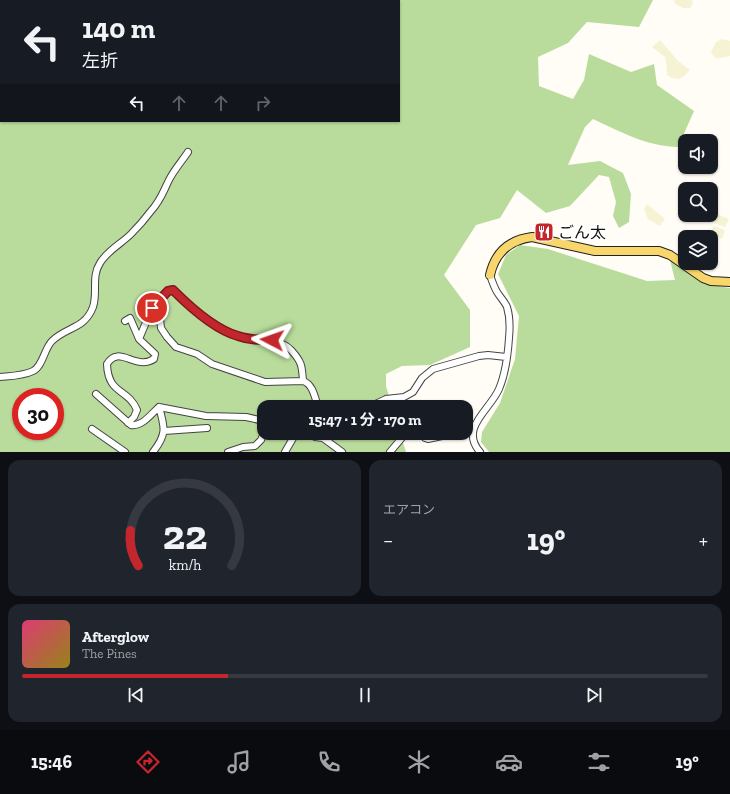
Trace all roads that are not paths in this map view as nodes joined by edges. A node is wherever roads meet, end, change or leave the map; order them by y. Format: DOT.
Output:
graph roads {
  1 [pos="188,152"];
  2 [pos="490,275"];
  3 [pos="730,282"];
  4 [pos="158,300"];
  5 [pos="125,321"];
  6 [pos="139,339"];
  7 [pos="506,357"];
  8 [pos="0,377"];
  9 [pos="303,381"];
  10 [pos="96,394"];
  11 [pos="386,399"];
  12 [pos="316,400"];
  13 [pos="159,407"];
  14 [pos="257,420"];
  15 [pos="128,423"];
  16 [pos="206,428"];
  17 [pos="92,429"];
  18 [pos="164,431"];
  19 [pos="474,431"];
  20 [pos="261,440"];
  21 [pos="292,440"];
  22 [pos="330,440"];
  23 [pos="400,440"];
  24 [pos="125,452"];
  25 [pos="153,452"];
  26 [pos="228,452"];
  27 [pos="285,452"];
  28 [pos="342,452"];
  29 [pos="390,452"];
  30 [pos="480,452"];
  1 -- 8 [label="street"];
  2 -- 3 [label="main road"];
  2 -- 7 [label="street"];
  4 -- 6 [label="street"];
  4 -- 9 [label="street"];
  4 -- 9 [label="street"];
  5 -- 6 [label="street"];
  6 -- 15 [label="street"];
  7 -- 11 [label="street"];
  7 -- 19 [label="street"];
  9 -- 12 [label="street"];
  10 -- 15 [label="street"];
  13 -- 14 [label="street"];
  13 -- 15 [label="street"];
  13 -- 18 [label="street"];
  16 -- 18 [label="street"];
  17 -- 24 [label="street"];
  18 -- 25 [label="street"];
  19 -- 30 [label="street"];
  20 -- 26 [label="street"];
  21 -- 27 [label="street"];
  22 -- 28 [label="street"];
  23 -- 29 [label="street"];
}
